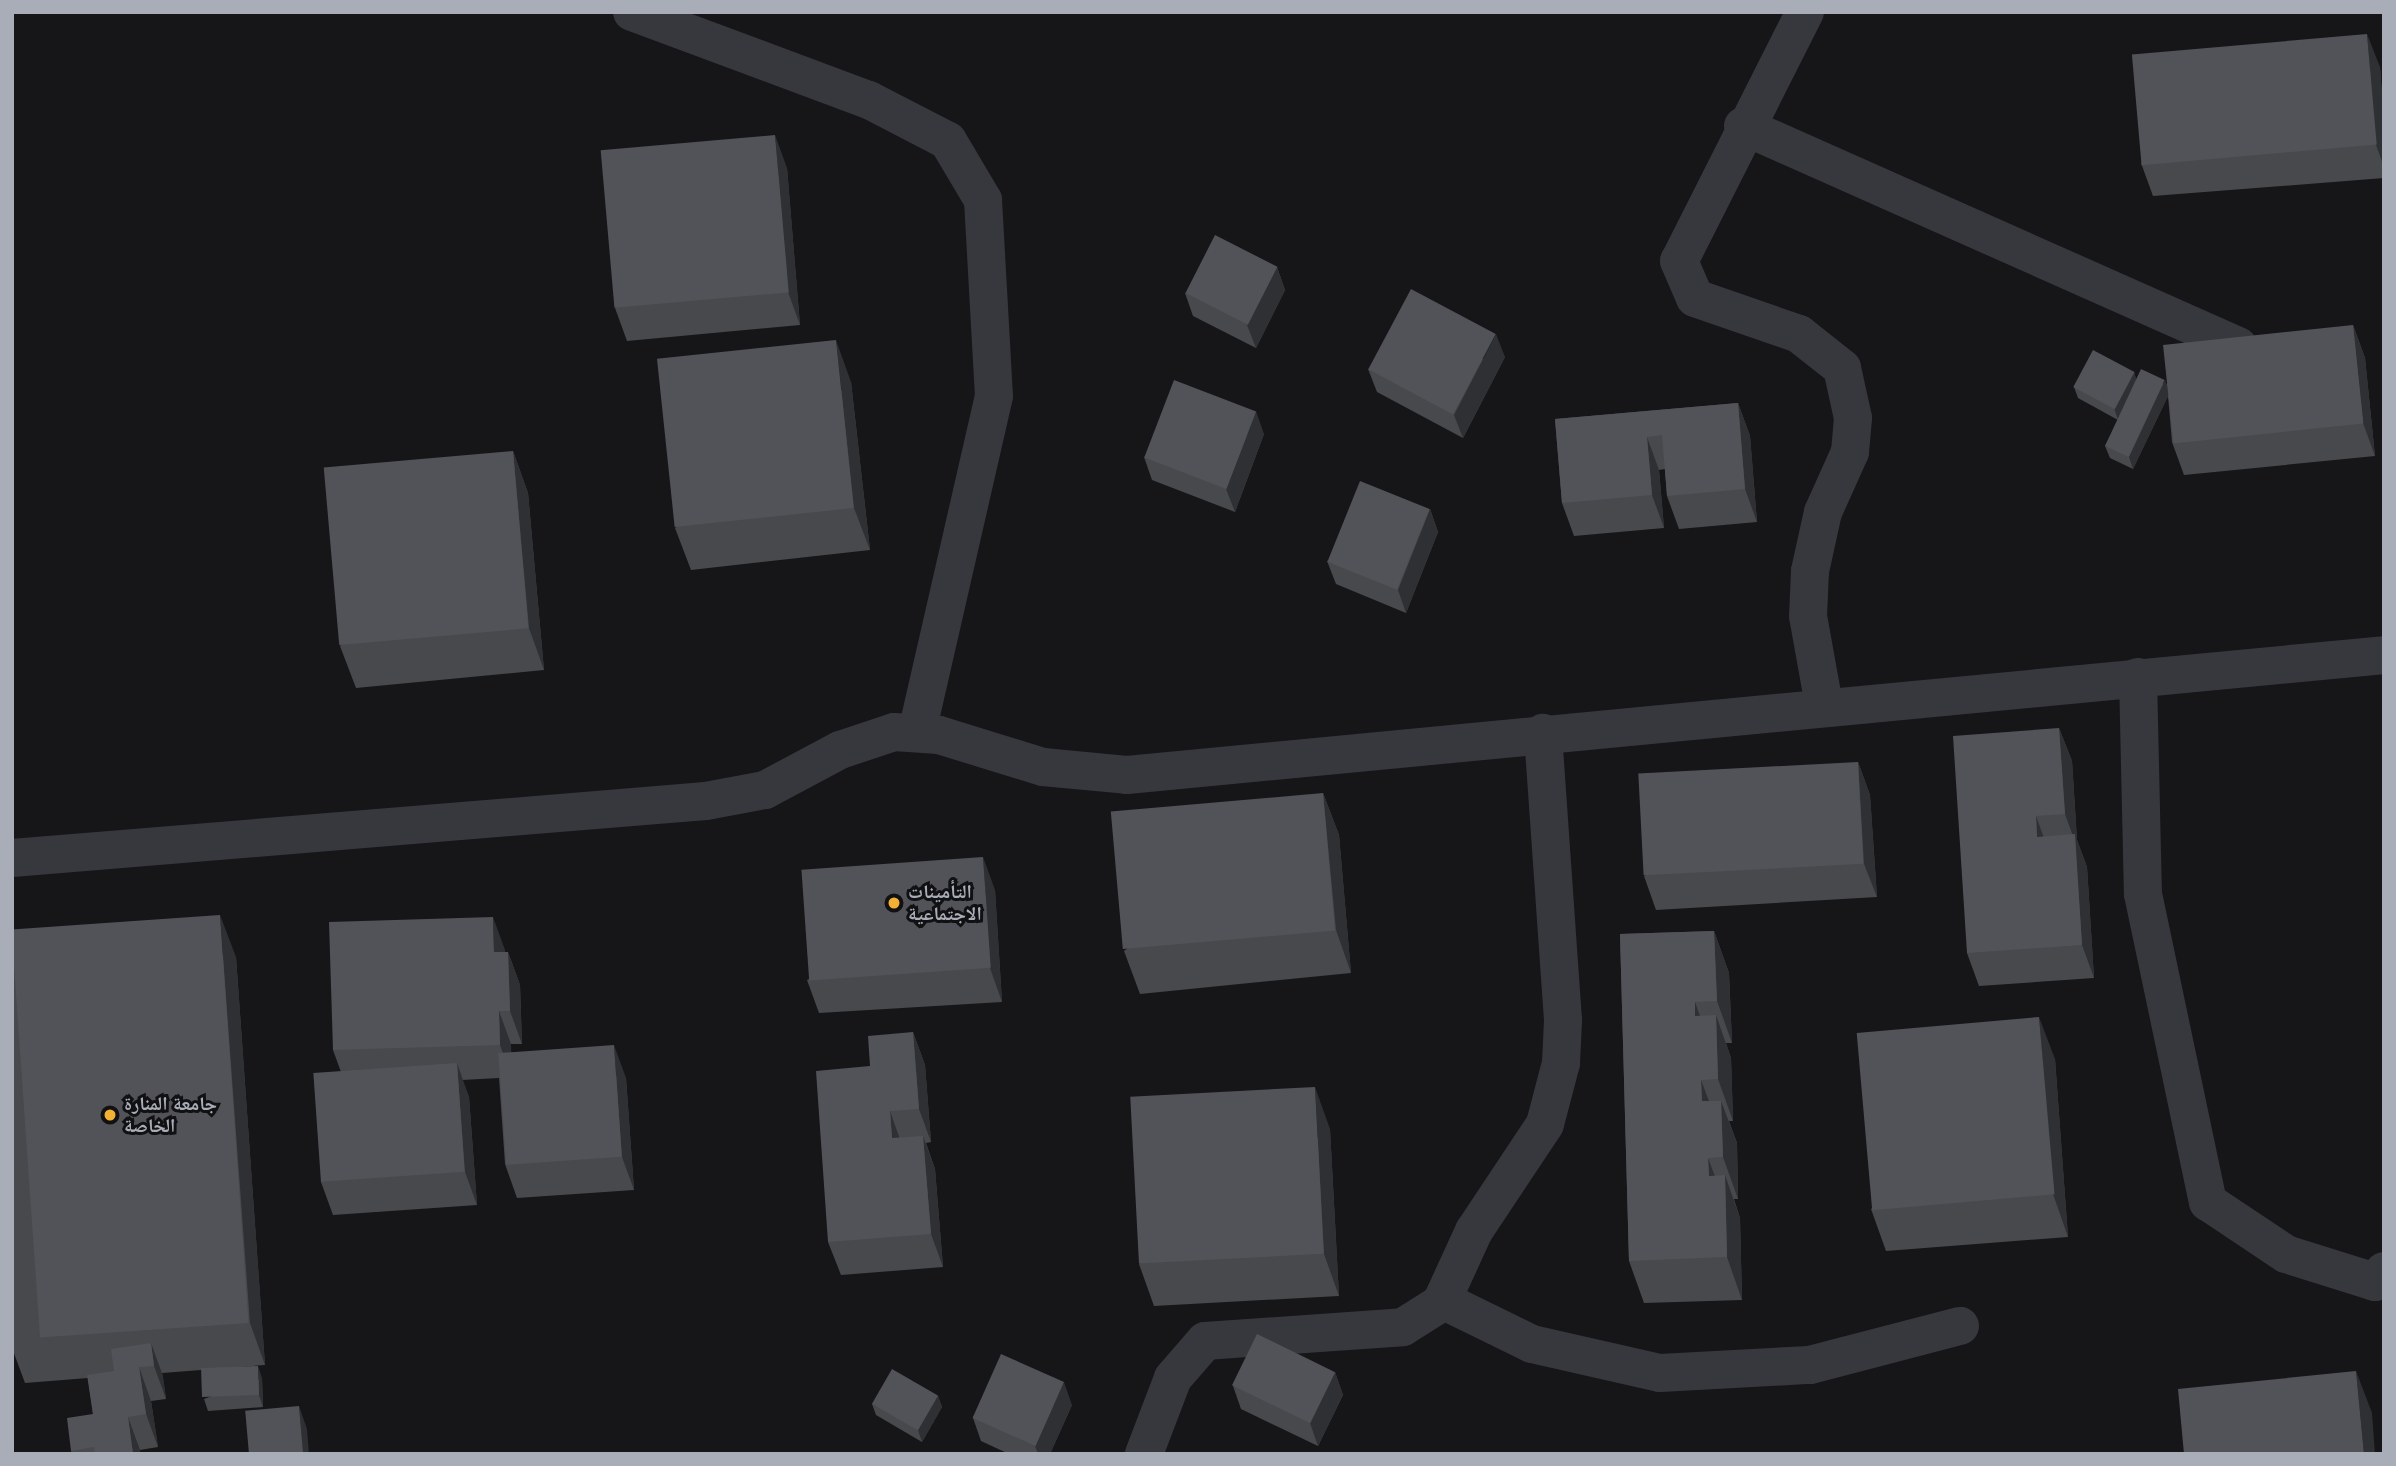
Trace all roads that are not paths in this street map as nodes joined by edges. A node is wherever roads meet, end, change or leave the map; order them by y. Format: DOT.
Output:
graph roads {
  1 [pos="632,12"];
  2 [pos="1805,12"];
  3 [pos="1743,125"];
  4 [pos="2238,346"];
  5 [pos="2384,655"];
  6 [pos="2138,677"];
  7 [pos="1825,705"];
  8 [pos="917,731"];
  9 [pos="1542,733"];
  10 [pos="12,858"];
  11 [pos="2384,1271"];
  12 [pos="1443,1300"];
  13 [pos="1960,1326"];
  14 [pos="1144,1454"];
  1 -- 8 [label="street"];
  2 -- 3 [label="street"];
  3 -- 4 [label="street"];
  3 -- 7 [label="street"];
  5 -- 6 [label="street"];
  6 -- 7 [label="street"];
  6 -- 11 [label="street"];
  7 -- 9 [label="street"];
  8 -- 9 [label="street"];
  8 -- 10 [label="street"];
  9 -- 12 [label="street"];
  12 -- 13 [label="street"];
  12 -- 14 [label="street"];
}
